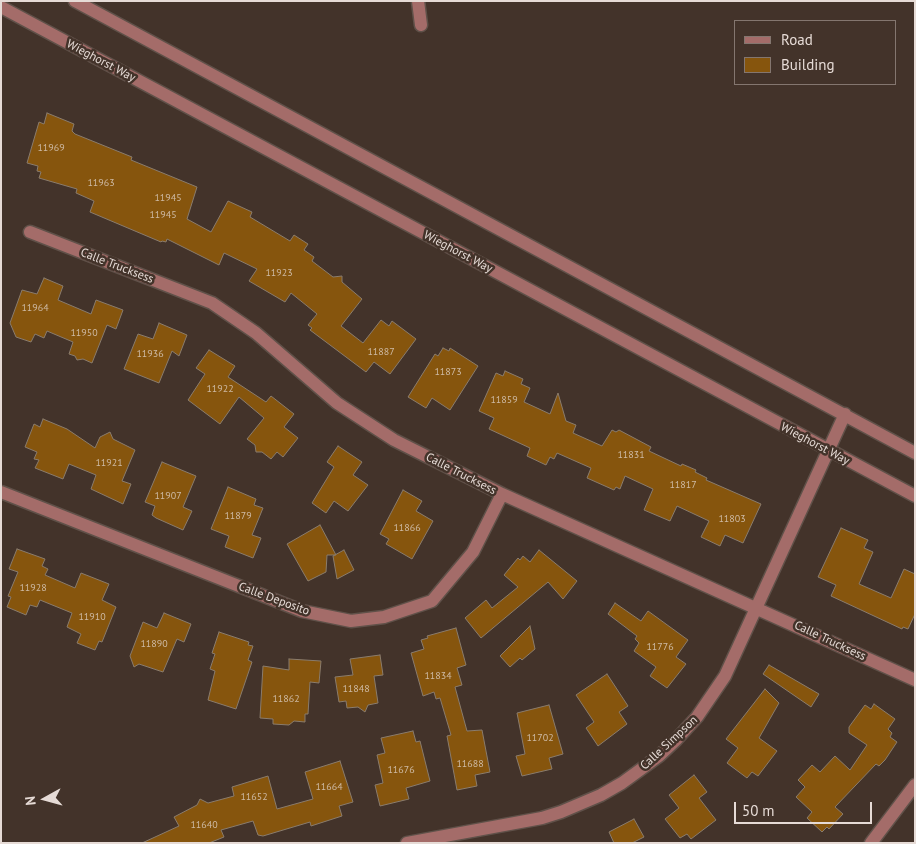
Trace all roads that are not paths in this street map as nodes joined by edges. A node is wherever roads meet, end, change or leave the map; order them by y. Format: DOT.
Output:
graph roads {
  1 [pos="74,1"];
  2 [pos="418,1"];
  3 [pos="1,8"];
  4 [pos="422,25"];
  5 [pos="30,232"];
  6 [pos="845,414"];
  7 [pos="827,450"];
  8 [pos="915,453"];
  9 [pos="1,492"];
  10 [pos="502,494"];
  11 [pos="915,496"];
  12 [pos="757,607"];
  13 [pos="915,680"];
  14 [pos="915,785"];
  15 [pos="407,843"];
  16 [pos="871,843"];
  1 -- 6 [label="street"];
  2 -- 4 [label="street"];
  3 -- 7 [label="street, Wieghorst Way"];
  5 -- 10 [label="street, Calle Trucksess"];
  6 -- 7 [label="street, Calle Simpson"];
  6 -- 8 [label="street"];
  7 -- 11 [label="street, Wieghorst Way"];
  7 -- 12 [label="street, Calle Simpson"];
  9 -- 10 [label="street, Calle Deposito"];
  10 -- 12 [label="street, Calle Trucksess"];
  12 -- 13 [label="street, Calle Trucksess"];
  12 -- 15 [label="street, Calle Simpson"];
  14 -- 16 [label="street"];
}
